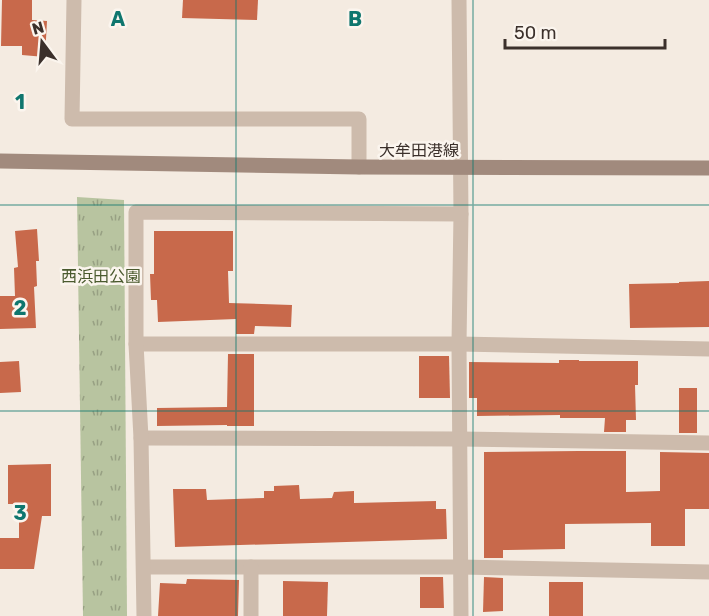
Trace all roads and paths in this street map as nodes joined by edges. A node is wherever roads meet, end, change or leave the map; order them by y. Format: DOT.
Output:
graph roads {
  1 [pos="74,0"];
  2 [pos="459,0"];
  3 [pos="0,161"];
  4 [pos="359,167"];
  5 [pos="460,168"];
  6 [pos="709,168"];
  7 [pos="461,214"];
  8 [pos="136,344"];
  9 [pos="459,344"];
  10 [pos="709,349"];
  11 [pos="141,438"];
  12 [pos="461,439"];
  13 [pos="709,443"];
  14 [pos="144,567"];
  15 [pos="251,567"];
  16 [pos="461,567"];
  17 [pos="709,572"];
  18 [pos="144,616"];
  19 [pos="251,616"];
  20 [pos="461,616"];
  1 -- 4 [label="street"];
  2 -- 5 [label="street"];
  3 -- 4 [label="main road, 大牟田港線"];
  4 -- 5 [label="main road, 大牟田港線"];
  5 -- 6 [label="main road, 大牟田港線"];
  5 -- 7 [label="street"];
  7 -- 8 [label="street"];
  7 -- 9 [label="street"];
  8 -- 9 [label="street"];
  8 -- 11 [label="street"];
  9 -- 10 [label="street"];
  9 -- 12 [label="street"];
  11 -- 12 [label="street"];
  11 -- 14 [label="street"];
  12 -- 13 [label="street"];
  12 -- 16 [label="street"];
  14 -- 15 [label="street"];
  14 -- 18 [label="street"];
  15 -- 16 [label="street"];
  15 -- 19 [label="street"];
  16 -- 17 [label="street"];
  16 -- 20 [label="street"];
}
